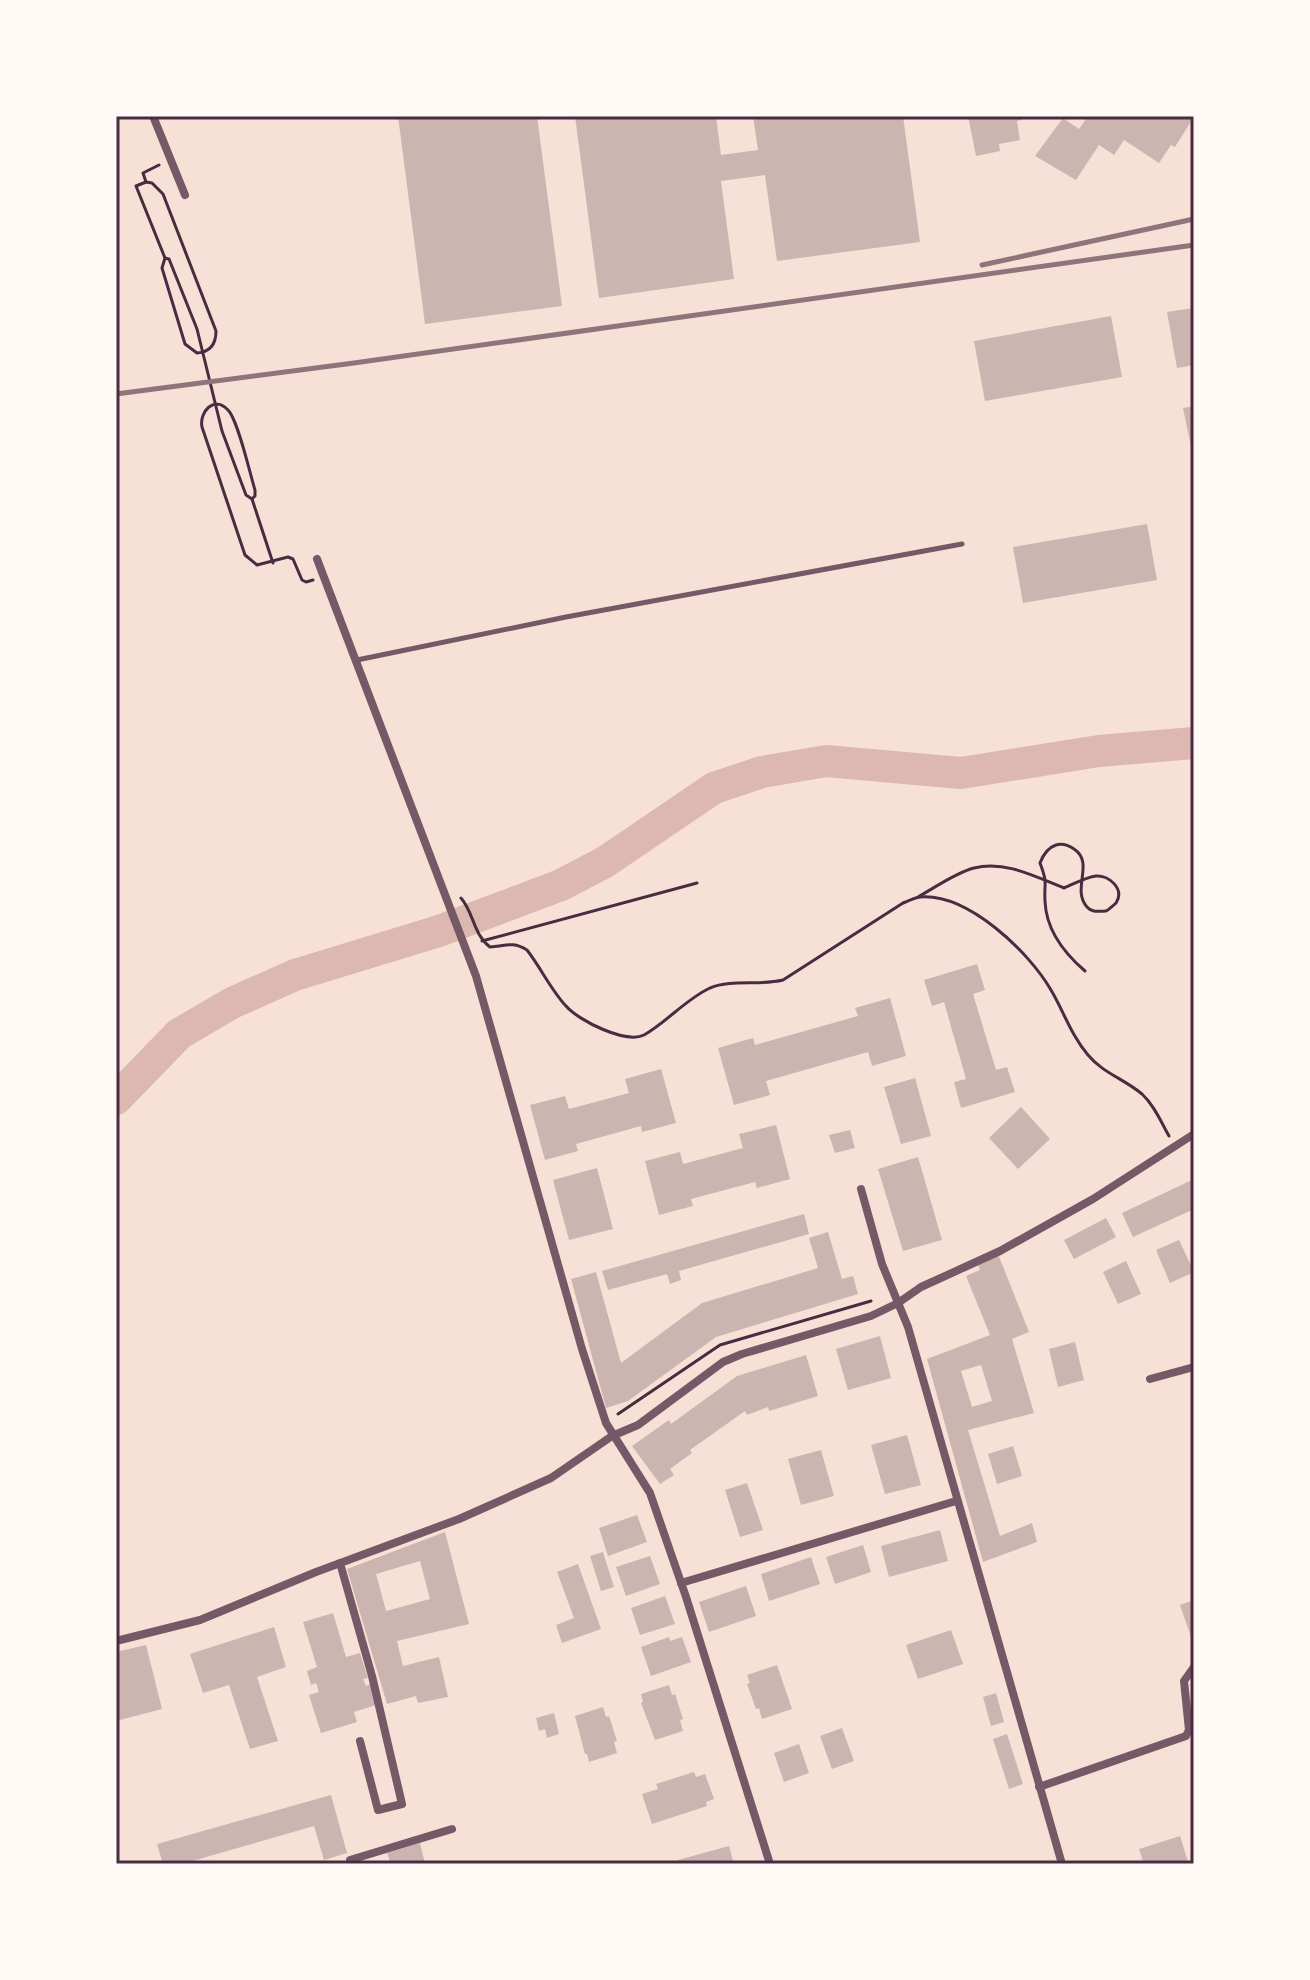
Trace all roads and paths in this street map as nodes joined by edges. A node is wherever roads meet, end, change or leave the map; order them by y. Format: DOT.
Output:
graph roads {
  1 [pos="153,116"];
  2 [pos="170,160"];
  3 [pos="146,182"];
  4 [pos="185,195"];
  5 [pos="165,258"];
  6 [pos="252,499"];
  7 [pos="962,544"];
  8 [pos="317,559"];
  9 [pos="273,563"];
  10 [pos="324,575"];
  11 [pos="357,660"];
  12 [pos="1081,881"];
  13 [pos="1047,882"];
  14 [pos="697,883"];
  15 [pos="918,897"];
  16 [pos="466,904"];
  17 [pos="482,941"];
  18 [pos="1085,971"];
  19 [pos="1194,1135"];
  20 [pos="1175,1146"];
  21 [pos="861,1189"];
  22 [pos="898,1303"];
  23 [pos="1194,1367"];
  24 [pos="1150,1379"];
  25 [pos="612,1436"];
  26 [pos="956,1501"];
  27 [pos="340,1563"];
  28 [pos="681,1583"];
  29 [pos="116,1641"];
  30 [pos="1194,1667"];
  31 [pos="360,1741"];
  32 [pos="1039,1787"];
  33 [pos="452,1829"];
  34 [pos="351,1864"];
  35 [pos="770,1864"];
  36 [pos="1062,1864"];
  1 -- 2 [label="street"];
  2 -- 3 [label="path"];
  2 -- 4 [label="street"];
  3 -- 5 [label="path"];
  3 -- 5 [label="path"];
  5 -- 6 [label="path"];
  6 -- 9 [label="path"];
  6 -- 9 [label="path"];
  7 -- 11 [label="lane"];
  8 -- 10 [label="street"];
  9 -- 10 [label="path"];
  10 -- 11 [label="street"];
  11 -- 25 [label="street"];
  12 -- 12 [label="path"];
  12 -- 13 [label="path"];
  12 -- 13 [label="path"];
  13 -- 15 [label="path"];
  13 -- 18 [label="path"];
  14 -- 17 [label="path"];
  15 -- 17 [label="path"];
  15 -- 20 [label="path"];
  16 -- 17 [label="path"];
  19 -- 20 [label="street"];
  20 -- 22 [label="street"];
  21 -- 22 [label="street"];
  22 -- 25 [label="street"];
  22 -- 26 [label="street"];
  23 -- 24 [label="street"];
  25 -- 27 [label="street"];
  25 -- 28 [label="street"];
  26 -- 28 [label="street"];
  26 -- 32 [label="street"];
  27 -- 29 [label="street"];
  27 -- 31 [label="street"];
  28 -- 35 [label="street"];
  30 -- 32 [label="street"];
  32 -- 36 [label="street"];
  33 -- 34 [label="street"];
}
